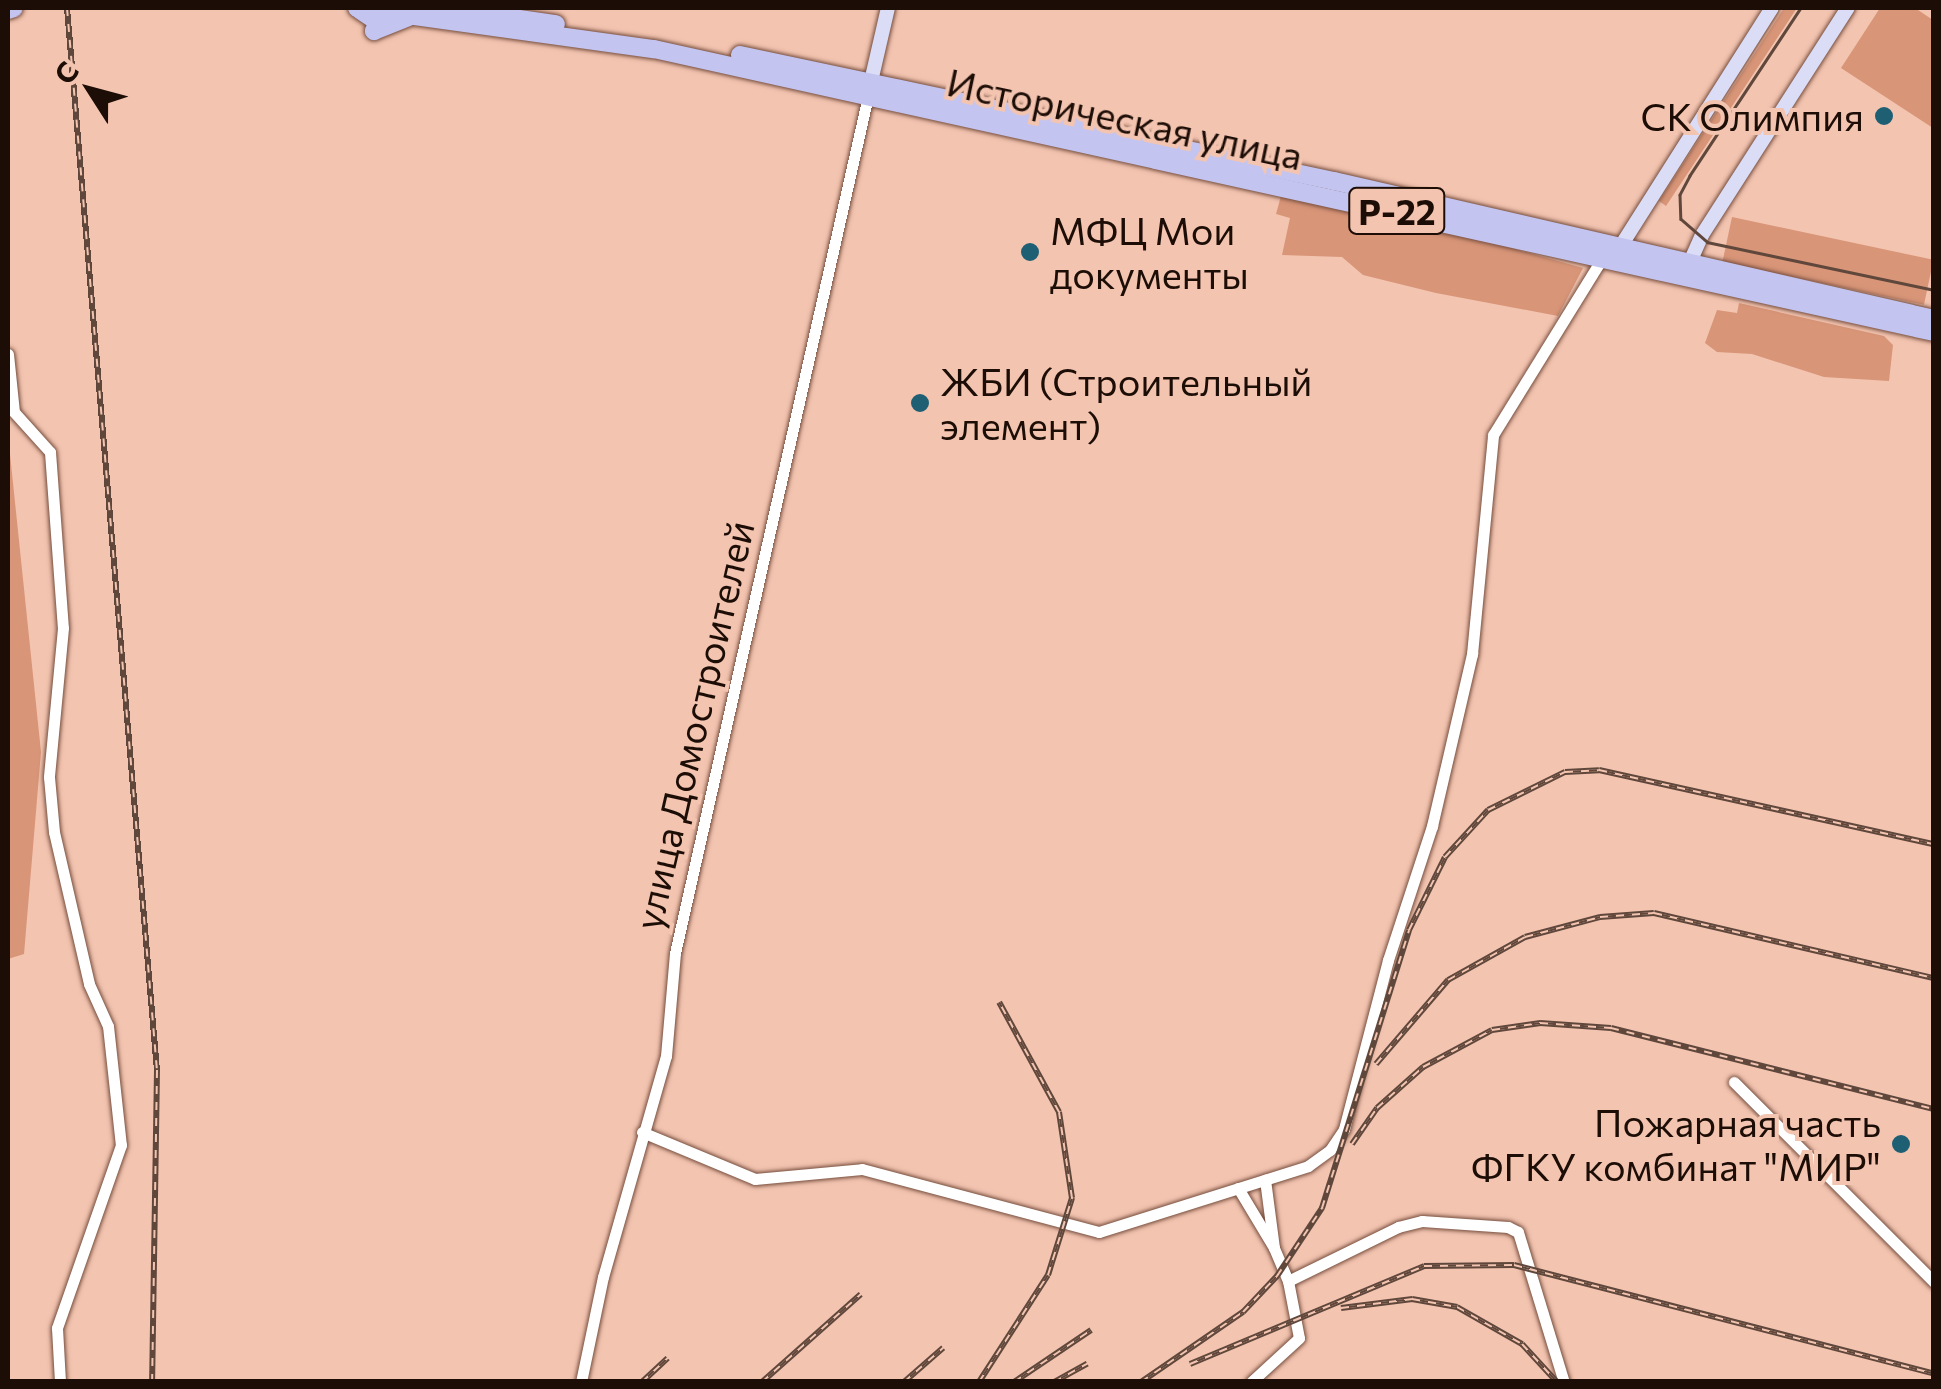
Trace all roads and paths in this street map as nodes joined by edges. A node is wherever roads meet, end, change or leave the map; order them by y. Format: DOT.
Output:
graph roads {
  1 [pos="357,8"];
  2 [pos="443,8"];
  3 [pos="888,8"];
  4 [pos="1772,8"];
  5 [pos="1848,8"];
  6 [pos="870,89"];
  7 [pos="1612,255"];
  8 [pos="1687,270"];
  9 [pos="1934,318"];
  10 [pos="1934,332"];
  11 [pos="8,354"];
  12 [pos="1734,1082"];
  13 [pos="642,1132"];
  14 [pos="1265,1180"];
  15 [pos="1238,1188"];
  16 [pos="1274,1248"];
  17 [pos="1288,1281"];
  18 [pos="1934,1282"];
  19 [pos="60,1382"];
  20 [pos="581,1382"];
  21 [pos="1251,1382"];
  22 [pos="1564,1382"];
  1 -- 6 [label="highway, Историческая улица / Р-22"];
  2 -- 6 [label="highway, Историческая улица / Р-22"];
  3 -- 6 [label="main road"];
  4 -- 7 [label="main road"];
  5 -- 8 [label="main road"];
  6 -- 7 [label="highway, Историческая улица / Р-22"];
  6 -- 13 [label="street, улица Домостроителей"];
  7 -- 8 [label="highway, Историческая улица / Р-22"];
  7 -- 14 [label="street"];
  8 -- 9 [label="highway, Историческая улица / Р-22"];
  8 -- 10 [label="highway, Историческая улица / Р-22"];
  11 -- 19 [label="street"];
  12 -- 18 [label="street"];
  13 -- 15 [label="street"];
  13 -- 20 [label="street, улица Домостроителей"];
  14 -- 15 [label="street"];
  14 -- 16 [label="street"];
  15 -- 16 [label="street"];
  16 -- 17 [label="street"];
  17 -- 21 [label="street"];
  17 -- 22 [label="street"];
}
